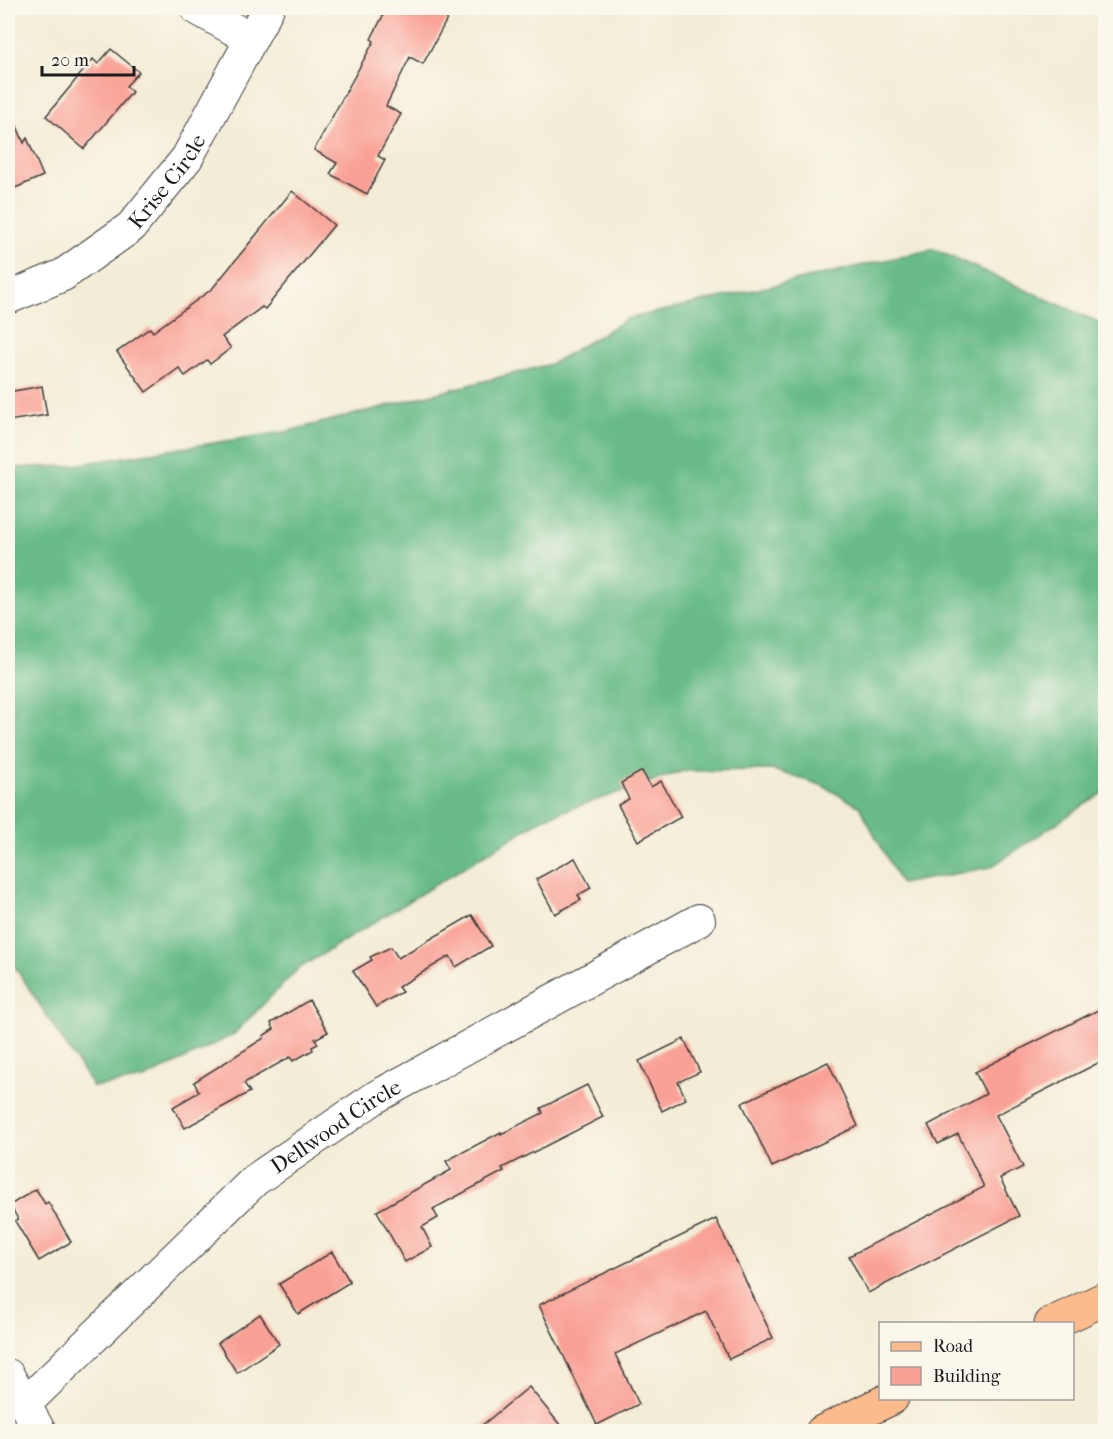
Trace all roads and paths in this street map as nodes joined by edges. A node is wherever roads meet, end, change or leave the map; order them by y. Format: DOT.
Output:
graph roads {
  1 [pos="196,8"];
  2 [pos="268,8"];
  3 [pos="251,39"];
  4 [pos="8,298"];
  5 [pos="699,920"];
  6 [pos="1106,1298"];
  7 [pos="1053,1322"];
  8 [pos="8,1376"];
  9 [pos="888,1400"];
  10 [pos="25,1404"];
  11 [pos="40,1431"];
  12 [pos="822,1431"];
  1 -- 3 [label="street"];
  2 -- 3 [label="street, Krise Circle"];
  3 -- 4 [label="street, Krise Circle"];
  5 -- 10 [label="street, Dellwood Circle"];
  6 -- 7 [label="main road"];
  8 -- 10 [label="street"];
  9 -- 12 [label="main road"];
  10 -- 11 [label="street"];
}
